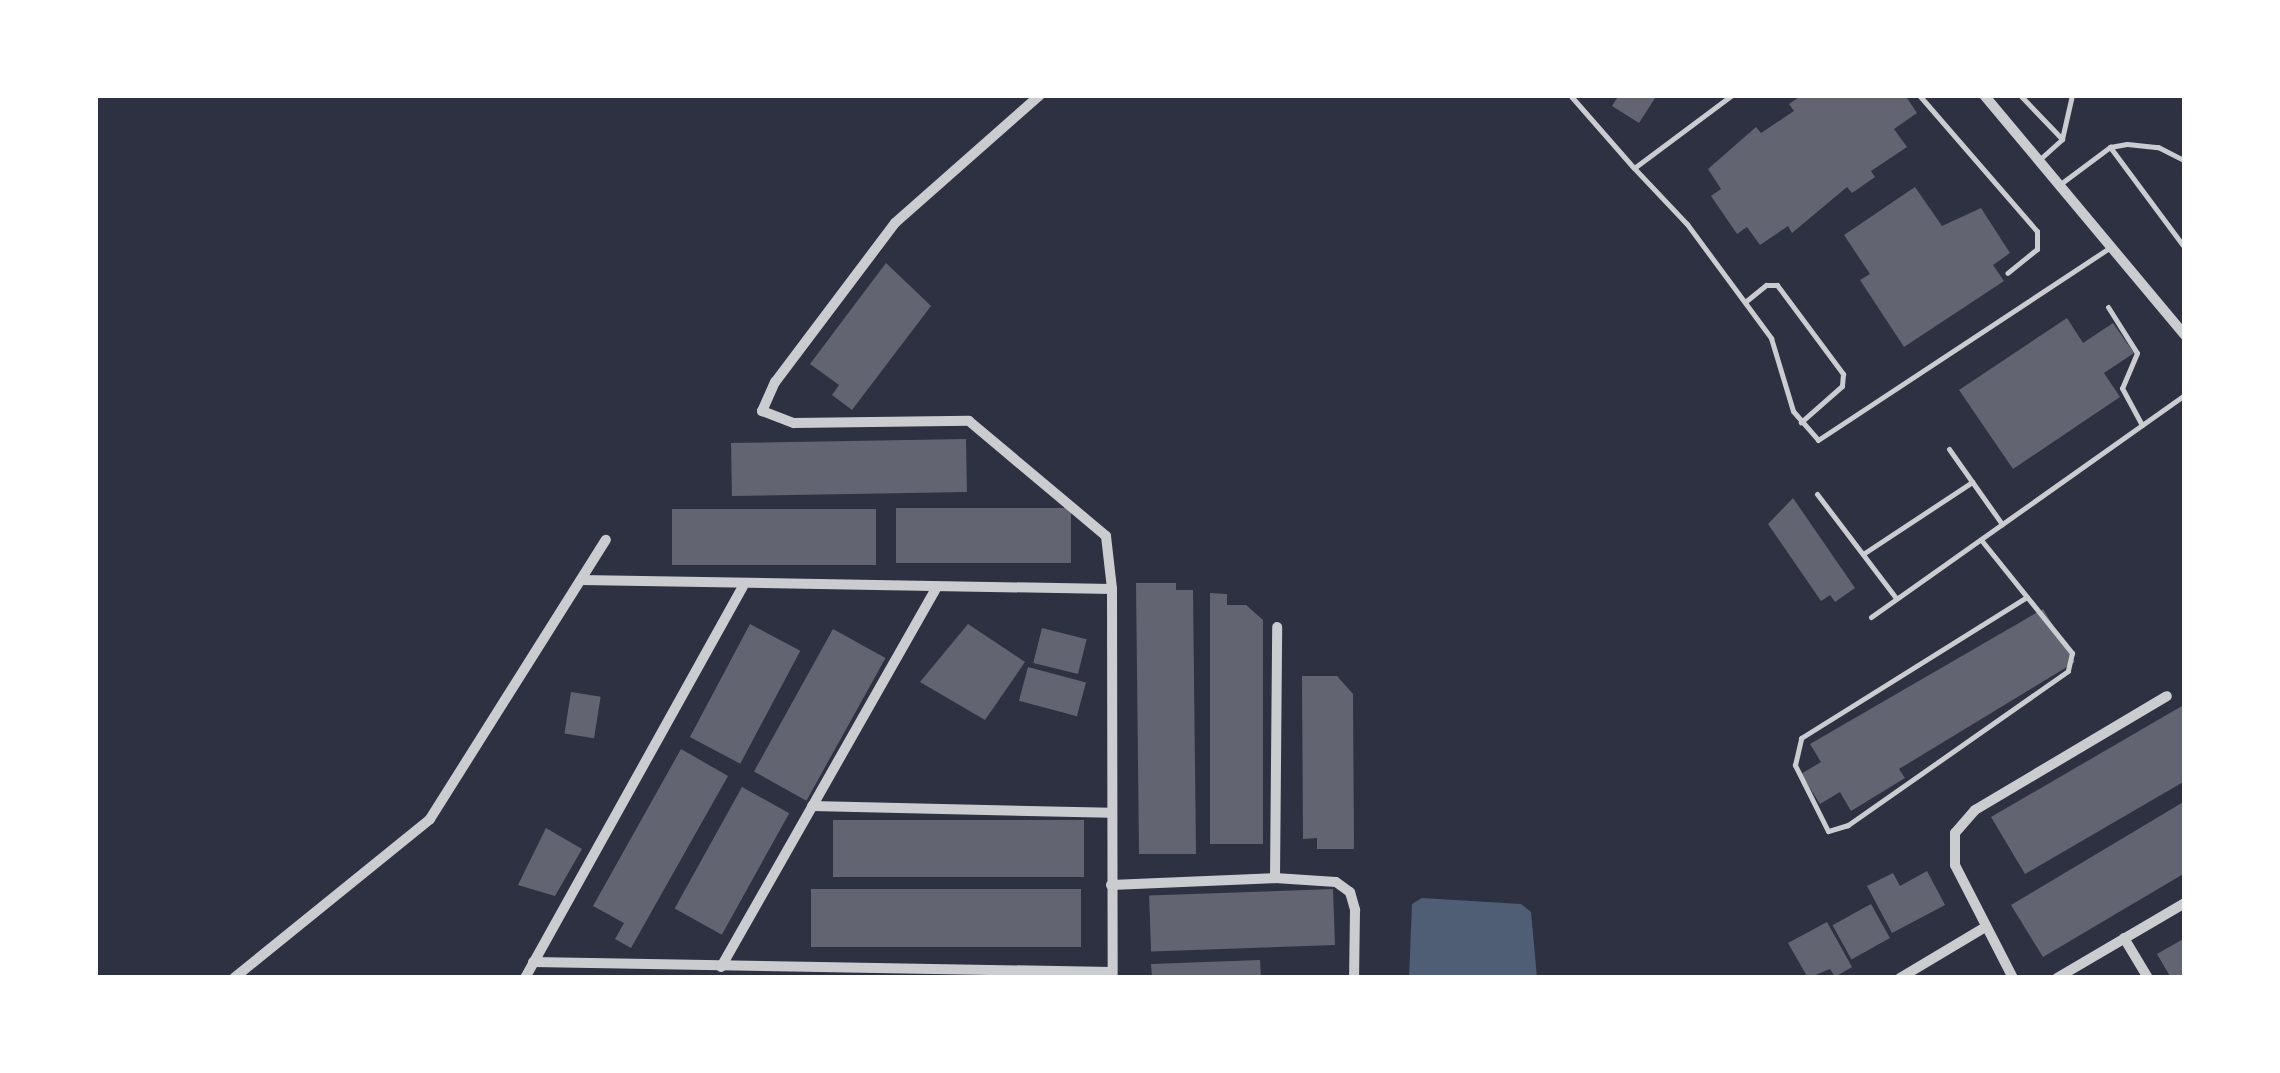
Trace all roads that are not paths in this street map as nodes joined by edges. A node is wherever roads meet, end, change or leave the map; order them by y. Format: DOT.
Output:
graph roads {
  1 [pos="1040,95"];
  2 [pos="1570,95"];
  3 [pos="1732,95"];
  4 [pos="1918,95"];
  5 [pos="1984,95"];
  6 [pos="2020,95"];
  7 [pos="2072,95"];
  8 [pos="2062,139"];
  9 [pos="2110,147"];
  10 [pos="2038,160"];
  11 [pos="2185,162"];
  12 [pos="1634,168"];
  13 [pos="2059,184"];
  14 [pos="2111,247"];
  15 [pos="2185,248"];
  16 [pos="2006,273"];
  17 [pos="1745,302"];
  18 [pos="2108,307"];
  19 [pos="2180,320"];
  20 [pos="2185,335"];
  21 [pos="2185,395"];
  22 [pos="1801,422"];
  23 [pos="2142,426"];
  24 [pos="1949,450"];
  25 [pos="1972,482"];
  26 [pos="1817,494"];
  27 [pos="2002,524"];
  28 [pos="606,540"];
  29 [pos="1982,540"];
  30 [pos="1862,554"];
  31 [pos="581,580"];
  32 [pos="743,587"];
  33 [pos="936,588"];
  34 [pos="1112,589"];
  35 [pos="2027,597"];
  36 [pos="1896,598"];
  37 [pos="1871,618"];
  38 [pos="1277,626"];
  39 [pos="2167,696"];
  40 [pos="812,806"];
  41 [pos="1110,813"];
  42 [pos="1276,878"];
  43 [pos="1111,885"];
  44 [pos="2185,903"];
  45 [pos="1984,928"];
  46 [pos="2124,938"];
  47 [pos="534,962"];
  48 [pos="720,967"];
  49 [pos="1112,975"];
  50 [pos="234,978"];
  51 [pos="525,978"];
  52 [pos="1354,978"];
  53 [pos="1900,978"];
  54 [pos="2013,978"];
  55 [pos="2057,978"];
  56 [pos="2148,978"];
  1 -- 34 [label="street"];
  2 -- 12 [label="lane"];
  3 -- 12 [label="lane"];
  4 -- 16 [label="lane"];
  5 -- 10 [label="street"];
  6 -- 8 [label="lane"];
  7 -- 8 [label="lane"];
  8 -- 10 [label="lane"];
  9 -- 11 [label="lane"];
  9 -- 13 [label="lane"];
  9 -- 15 [label="lane"];
  10 -- 13 [label="street"];
  12 -- 17 [label="lane"];
  13 -- 14 [label="street"];
  14 -- 19 [label="street"];
  14 -- 22 [label="lane"];
  17 -- 22 [label="lane"];
  17 -- 22 [label="lane"];
  18 -- 23 [label="lane"];
  19 -- 20 [label="street"];
  21 -- 23 [label="lane"];
  23 -- 27 [label="lane"];
  24 -- 25 [label="lane"];
  25 -- 27 [label="lane"];
  25 -- 30 [label="lane"];
  26 -- 30 [label="lane"];
  27 -- 29 [label="lane"];
  28 -- 31 [label="street"];
  29 -- 35 [label="lane"];
  29 -- 36 [label="lane"];
  30 -- 36 [label="lane"];
  31 -- 32 [label="street"];
  31 -- 50 [label="street"];
  32 -- 33 [label="street"];
  32 -- 47 [label="street"];
  33 -- 34 [label="street"];
  33 -- 40 [label="street"];
  34 -- 41 [label="street"];
  35 -- 35 [label="lane"];
  36 -- 37 [label="lane"];
  38 -- 42 [label="street"];
  39 -- 45 [label="street"];
  40 -- 41 [label="street"];
  40 -- 48 [label="street"];
  41 -- 43 [label="street"];
  42 -- 43 [label="street"];
  42 -- 52 [label="street"];
  43 -- 49 [label="street"];
  44 -- 46 [label="street"];
  45 -- 53 [label="street"];
  45 -- 54 [label="street"];
  46 -- 55 [label="street"];
  46 -- 56 [label="street"];
  47 -- 48 [label="street"];
  47 -- 51 [label="street"];
  48 -- 49 [label="street"];
}
